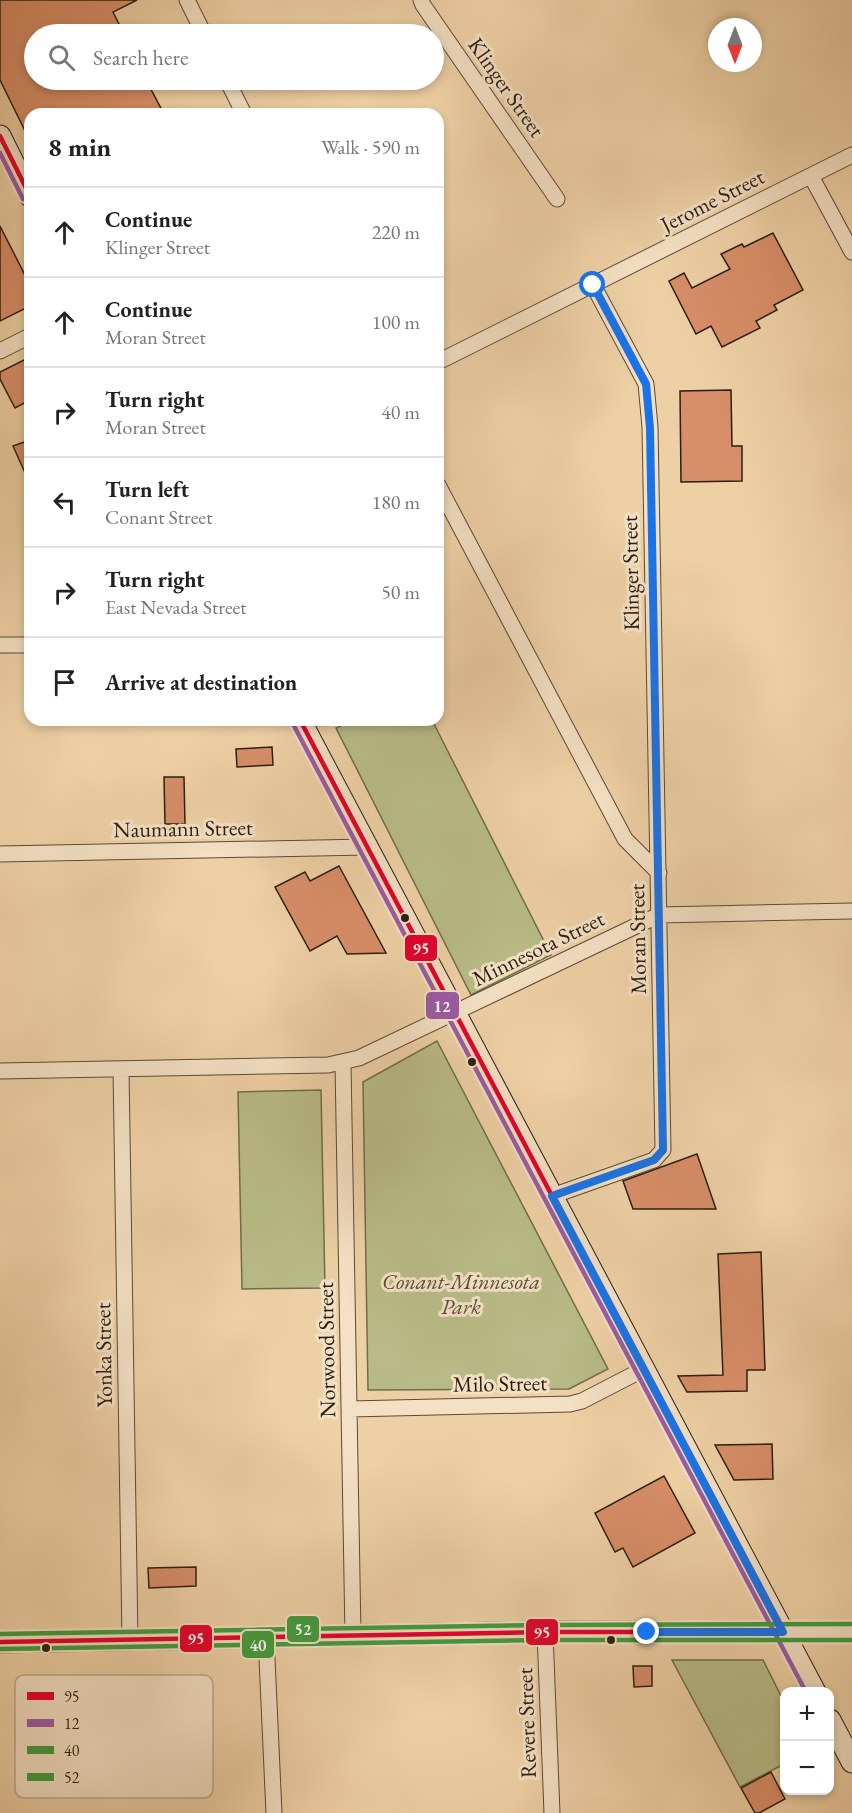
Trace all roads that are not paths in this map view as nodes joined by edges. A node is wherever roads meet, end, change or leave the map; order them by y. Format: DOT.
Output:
graph roads {
  1 [pos="187,0"];
  2 [pos="421,0"];
  3 [pos="199,24"];
  4 [pos="436,24"];
  5 [pos="444,36"];
  6 [pos="232,90"];
  7 [pos="241,108"];
  8 [pos="0,136"];
  9 [pos="852,155"];
  10 [pos="811,176"];
  11 [pos="24,184"];
  12 [pos="557,199"];
  13 [pos="852,252"];
  14 [pos="593,285"];
  15 [pos="24,339"];
  16 [pos="0,351"];
  17 [pos="444,360"];
  18 [pos="444,496"];
  19 [pos="0,645"];
  20 [pos="24,645"];
  21 [pos="303,726"];
  22 [pos="367,847"];
  23 [pos="0,854"];
  24 [pos="658,873"];
  25 [pos="852,911"];
  26 [pos="659,915"];
  27 [pos="455,1012"];
  28 [pos="343,1063"];
  29 [pos="121,1069"];
  30 [pos="0,1071"];
  31 [pos="552,1196"];
  32 [pos="644,1370"];
  33 [pos="350,1408"];
  34 [pos="545,1632"];
  35 [pos="783,1632"];
  36 [pos="852,1632"];
  37 [pos="353,1636"];
  38 [pos="266,1637"];
  39 [pos="130,1640"];
  40 [pos="0,1642"];
  41 [pos="812,1687"];
  42 [pos="834,1728"];
  43 [pos="852,1762"];
  44 [pos="274,1813"];
  45 [pos="552,1813"];
  1 -- 3 [label="street"];
  2 -- 4 [label="street, Klinger Street"];
  5 -- 12 [label="street, Klinger Street"];
  6 -- 7 [label="street"];
  8 -- 11 [label="main road"];
  9 -- 10 [label="street, Jerome Street"];
  10 -- 13 [label="street"];
  10 -- 14 [label="street, Jerome Street"];
  14 -- 17 [label="street, Jerome Street"];
  14 -- 24 [label="street, Klinger Street"];
  15 -- 16 [label="street"];
  18 -- 24 [label="street, Moran Street"];
  19 -- 20 [label="street"];
  21 -- 22 [label="main road"];
  22 -- 23 [label="street, Naumann Street"];
  22 -- 27 [label="main road"];
  24 -- 26 [label="street, Moran Street"];
  25 -- 26 [label="street, Minnesota Street"];
  26 -- 27 [label="street, Minnesota Street"];
  26 -- 31 [label="street, Moran Street"];
  27 -- 28 [label="street, Minnesota Street"];
  27 -- 31 [label="main road"];
  28 -- 29 [label="street, Minnesota Street"];
  28 -- 33 [label="street, Norwood Street"];
  29 -- 30 [label="street, Minnesota Street"];
  29 -- 39 [label="street, Yonka Street"];
  31 -- 32 [label="main road"];
  32 -- 33 [label="street, Milo Street"];
  32 -- 35 [label="main road"];
  33 -- 37 [label="street, Norwood Street"];
  34 -- 35 [label="main road"];
  34 -- 37 [label="main road"];
  34 -- 45 [label="street, Revere Street"];
  35 -- 36 [label="main road"];
  35 -- 41 [label="main road"];
  37 -- 38 [label="main road"];
  38 -- 39 [label="main road"];
  38 -- 44 [label="street"];
  39 -- 40 [label="main road"];
  42 -- 43 [label="main road"];
}
